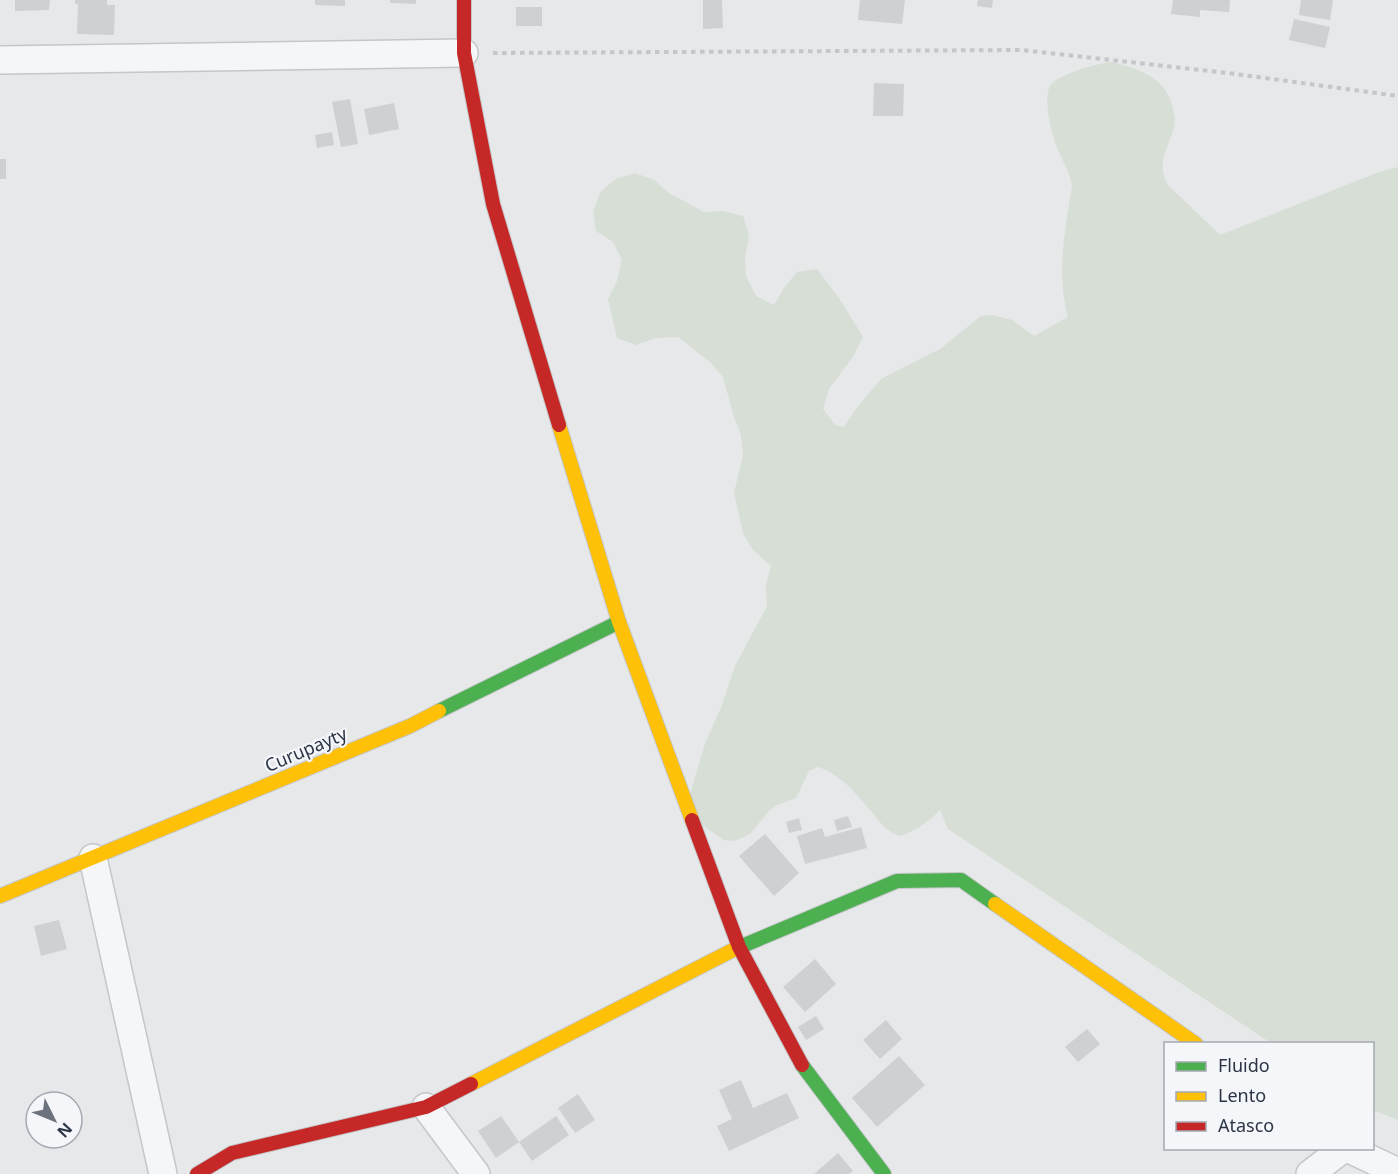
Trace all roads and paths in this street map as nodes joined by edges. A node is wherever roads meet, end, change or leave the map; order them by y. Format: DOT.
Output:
graph roads {
  1 [pos="464,0"];
  2 [pos="464,53"];
  3 [pos="0,60"];
  4 [pos="1398,96"];
  5 [pos="619,622"];
  6 [pos="93,858"];
  7 [pos="0,896"];
  8 [pos="739,947"];
  9 [pos="1193,1042"];
  10 [pos="426,1107"];
  11 [pos="1344,1150"];
  12 [pos="1347,1150"];
  13 [pos="1398,1172"];
  14 [pos="163,1174"];
  15 [pos="197,1174"];
  16 [pos="476,1174"];
  17 [pos="884,1174"];
  18 [pos="1310,1174"];
  1 -- 2 [label="street"];
  2 -- 3 [label="street"];
  2 -- 4 [label="path"];
  2 -- 5 [label="street"];
  5 -- 6 [label="street, Curupayty"];
  5 -- 8 [label="street"];
  6 -- 7 [label="street, Curupayty"];
  6 -- 14 [label="street"];
  8 -- 9 [label="street"];
  8 -- 10 [label="street"];
  8 -- 17 [label="street"];
  10 -- 15 [label="street"];
  10 -- 16 [label="street"];
  11 -- 18 [label="street"];
  12 -- 13 [label="street"];
}
